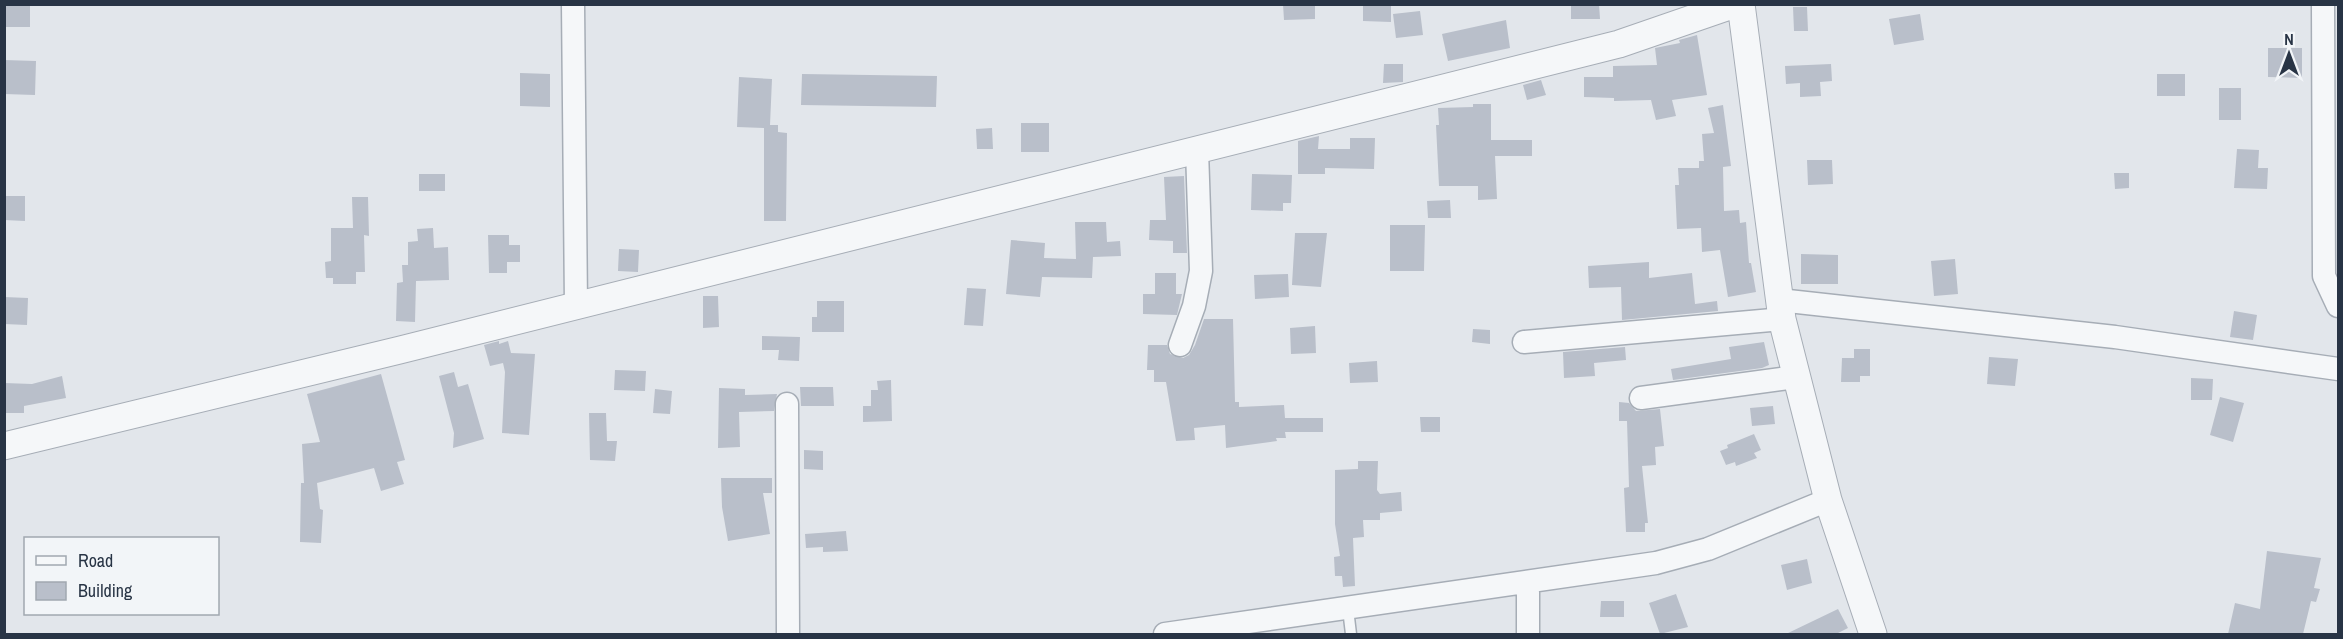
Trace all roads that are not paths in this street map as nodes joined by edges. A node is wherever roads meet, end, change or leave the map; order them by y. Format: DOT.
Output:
graph roads {
  1 [pos="573,4"];
  2 [pos="1735,4"];
  3 [pos="1741,4"];
  4 [pos="2323,4"];
  5 [pos="1197,150"];
  6 [pos="576,306"];
  7 [pos="2338,306"];
  8 [pos="1780,310"];
  9 [pos="1524,342"];
  10 [pos="1180,345"];
  11 [pos="2338,369"];
  12 [pos="1796,377"];
  13 [pos="1641,398"];
  14 [pos="787,404"];
  15 [pos="4,446"];
  16 [pos="1828,500"];
  17 [pos="1528,584"];
  18 [pos="1348,609"];
  19 [pos="1241,629"];
  20 [pos="788,634"];
  21 [pos="1165,634"];
  22 [pos="1351,634"];
  23 [pos="1528,634"];
  24 [pos="1873,634"];
  1 -- 6 [label="street"];
  2 -- 5 [label="street"];
  3 -- 8 [label="street"];
  4 -- 7 [label="street"];
  5 -- 6 [label="street"];
  5 -- 10 [label="street"];
  6 -- 15 [label="street"];
  8 -- 9 [label="street"];
  8 -- 11 [label="street"];
  8 -- 12 [label="street"];
  12 -- 13 [label="street"];
  12 -- 16 [label="street"];
  14 -- 20 [label="street"];
  16 -- 17 [label="street"];
  16 -- 24 [label="street"];
  17 -- 18 [label="street"];
  17 -- 23 [label="street"];
  18 -- 19 [label="street"];
  18 -- 22 [label="lane"];
  19 -- 21 [label="street"];
}
